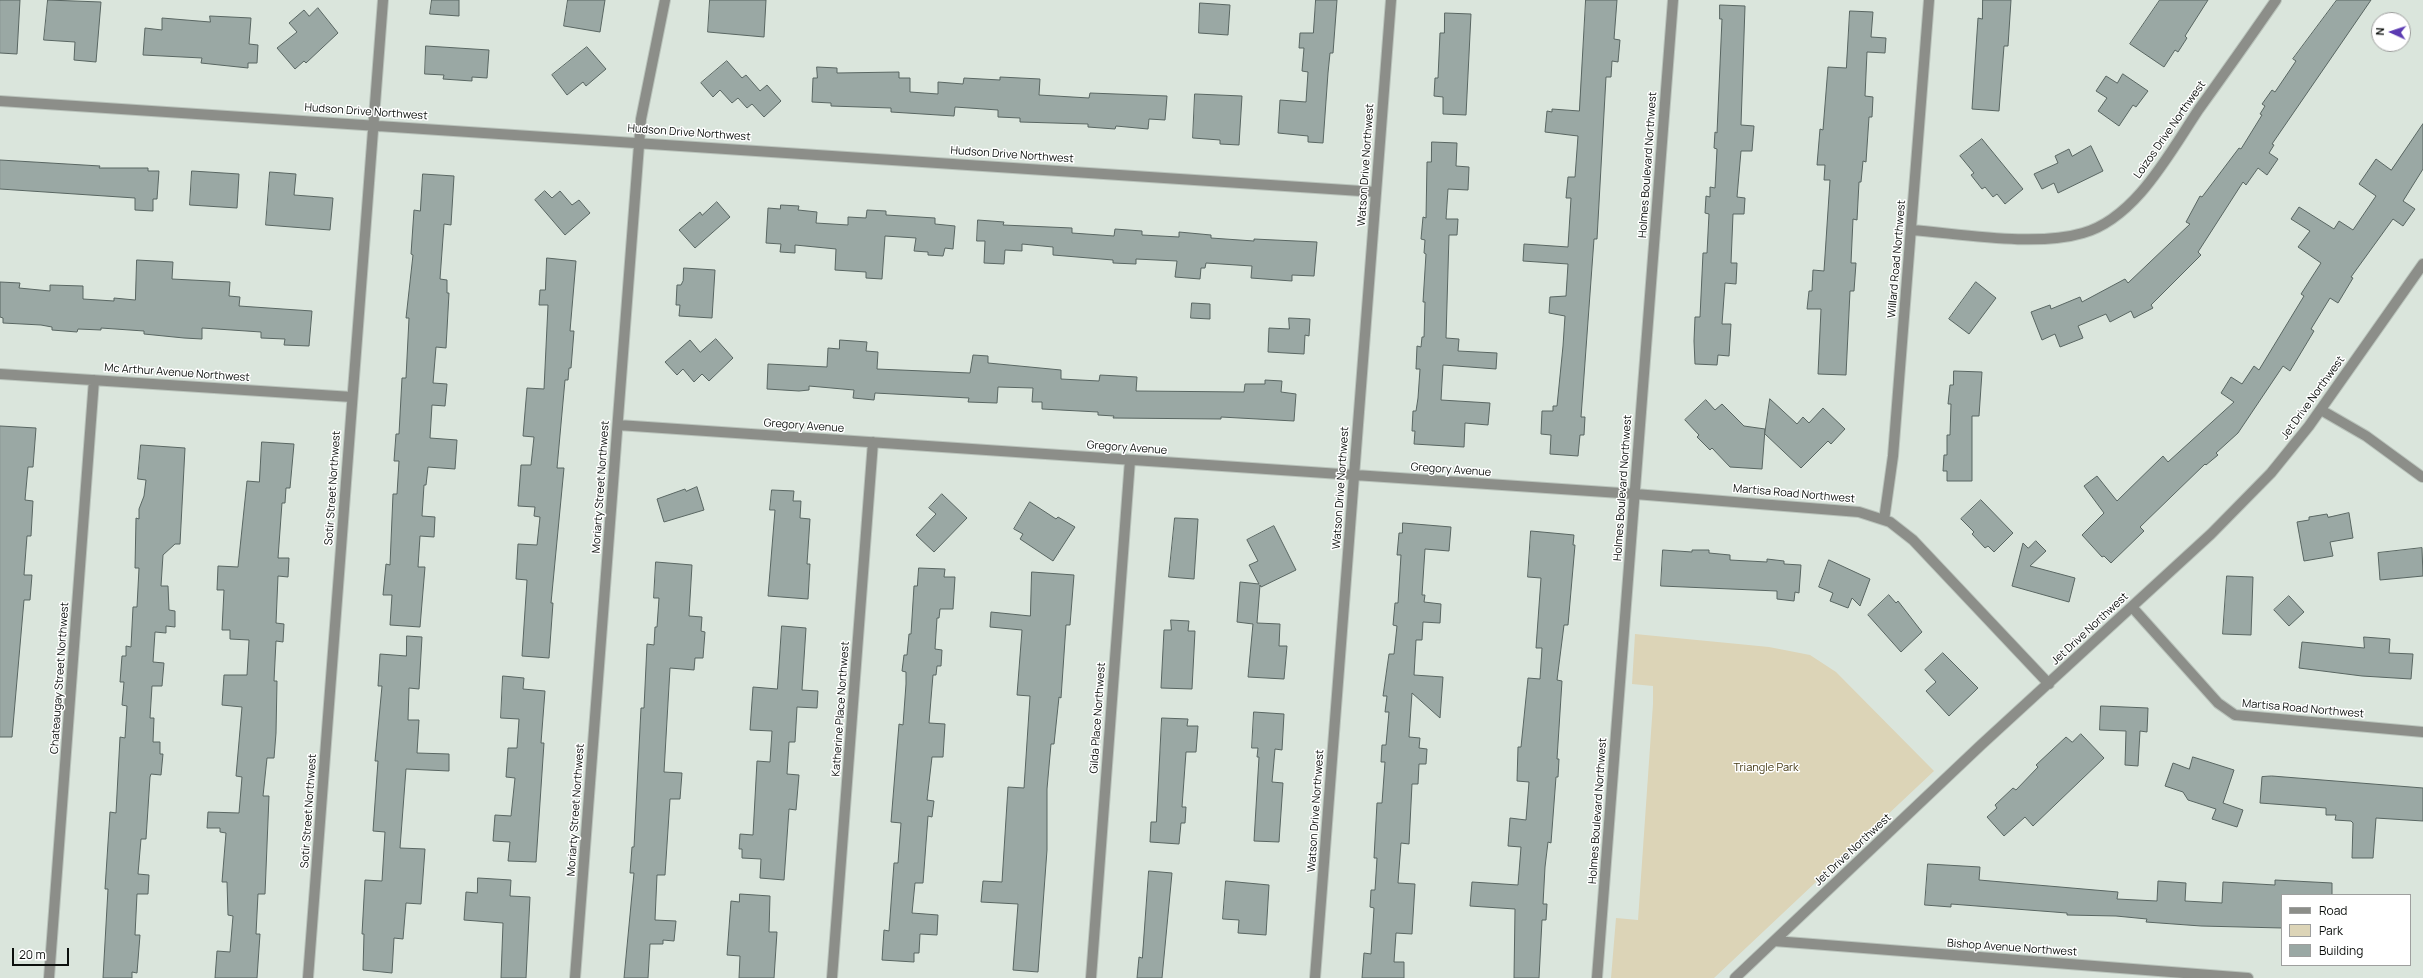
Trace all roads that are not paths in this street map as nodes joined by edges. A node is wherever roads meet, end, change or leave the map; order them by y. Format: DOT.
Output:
graph roads {
  1 [pos="383,0"];
  2 [pos="665,0"];
  3 [pos="1391,0"];
  4 [pos="1673,0"];
  5 [pos="1929,0"];
  6 [pos="2276,0"];
  7 [pos="0,101"];
  8 [pos="373,125"];
  9 [pos="639,142"];
  10 [pos="1376,192"];
  11 [pos="1912,230"];
  12 [pos="2423,264"];
  13 [pos="0,374"];
  14 [pos="94,380"];
  15 [pos="352,397"];
  16 [pos="2321,410"];
  17 [pos="618,425"];
  18 [pos="873,442"];
  19 [pos="1130,460"];
  20 [pos="1354,475"];
  21 [pos="2422,477"];
  22 [pos="1635,494"];
  23 [pos="1884,520"];
  24 [pos="2132,607"];
  25 [pos="2049,684"];
  26 [pos="2423,732"];
  27 [pos="1774,941"];
  28 [pos="49,978"];
  29 [pos="308,978"];
  30 [pos="575,978"];
  31 [pos="832,978"];
  32 [pos="1091,978"];
  33 [pos="1315,978"];
  34 [pos="1598,978"];
  35 [pos="1735,978"];
  36 [pos="2248,978"];
  1 -- 8 [label="street, Sotir Street Northwest"];
  2 -- 9 [label="street, Moriarty Street Northwest"];
  3 -- 10 [label="street, Watson Drive Northwest"];
  4 -- 22 [label="street, Holmes Boulevard Northwest"];
  5 -- 11 [label="street, Willard Road Northwest"];
  6 -- 11 [label="street, Loizos Drive Northwest"];
  7 -- 8 [label="street, Hudson Drive Northwest"];
  8 -- 9 [label="street, Hudson Drive Northwest"];
  8 -- 15 [label="street, Sotir Street Northwest"];
  9 -- 10 [label="street, Hudson Drive Northwest"];
  9 -- 17 [label="street, Moriarty Street Northwest"];
  10 -- 20 [label="street, Watson Drive Northwest"];
  11 -- 23 [label="street, Willard Road Northwest"];
  12 -- 16 [label="street, Jet Drive Northwest"];
  13 -- 14 [label="street, Mc Arthur Avenue Northwest"];
  14 -- 15 [label="street, Mc Arthur Avenue Northwest"];
  14 -- 28 [label="street, Chateaugay Street Northwest"];
  15 -- 29 [label="street, Sotir Street Northwest"];
  16 -- 21 [label="street"];
  16 -- 24 [label="street, Jet Drive Northwest"];
  17 -- 18 [label="street, Gregory Avenue"];
  17 -- 30 [label="street, Moriarty Street Northwest"];
  18 -- 19 [label="street, Gregory Avenue"];
  18 -- 31 [label="street, Katherine Place Northwest"];
  19 -- 20 [label="street, Gregory Avenue"];
  19 -- 32 [label="street, Gilda Place Northwest"];
  20 -- 22 [label="street, Gregory Avenue"];
  20 -- 33 [label="street, Watson Drive Northwest"];
  22 -- 23 [label="street, Martisa Road Northwest"];
  22 -- 34 [label="street, Holmes Boulevard Northwest"];
  23 -- 25 [label="street, Martisa Road Northwest"];
  24 -- 25 [label="street, Jet Drive Northwest"];
  24 -- 26 [label="street, Martisa Road Northwest"];
  25 -- 27 [label="street, Jet Drive Northwest"];
  27 -- 35 [label="street, Jet Drive Northwest"];
  27 -- 36 [label="street, Bishop Avenue Northwest"];
}
